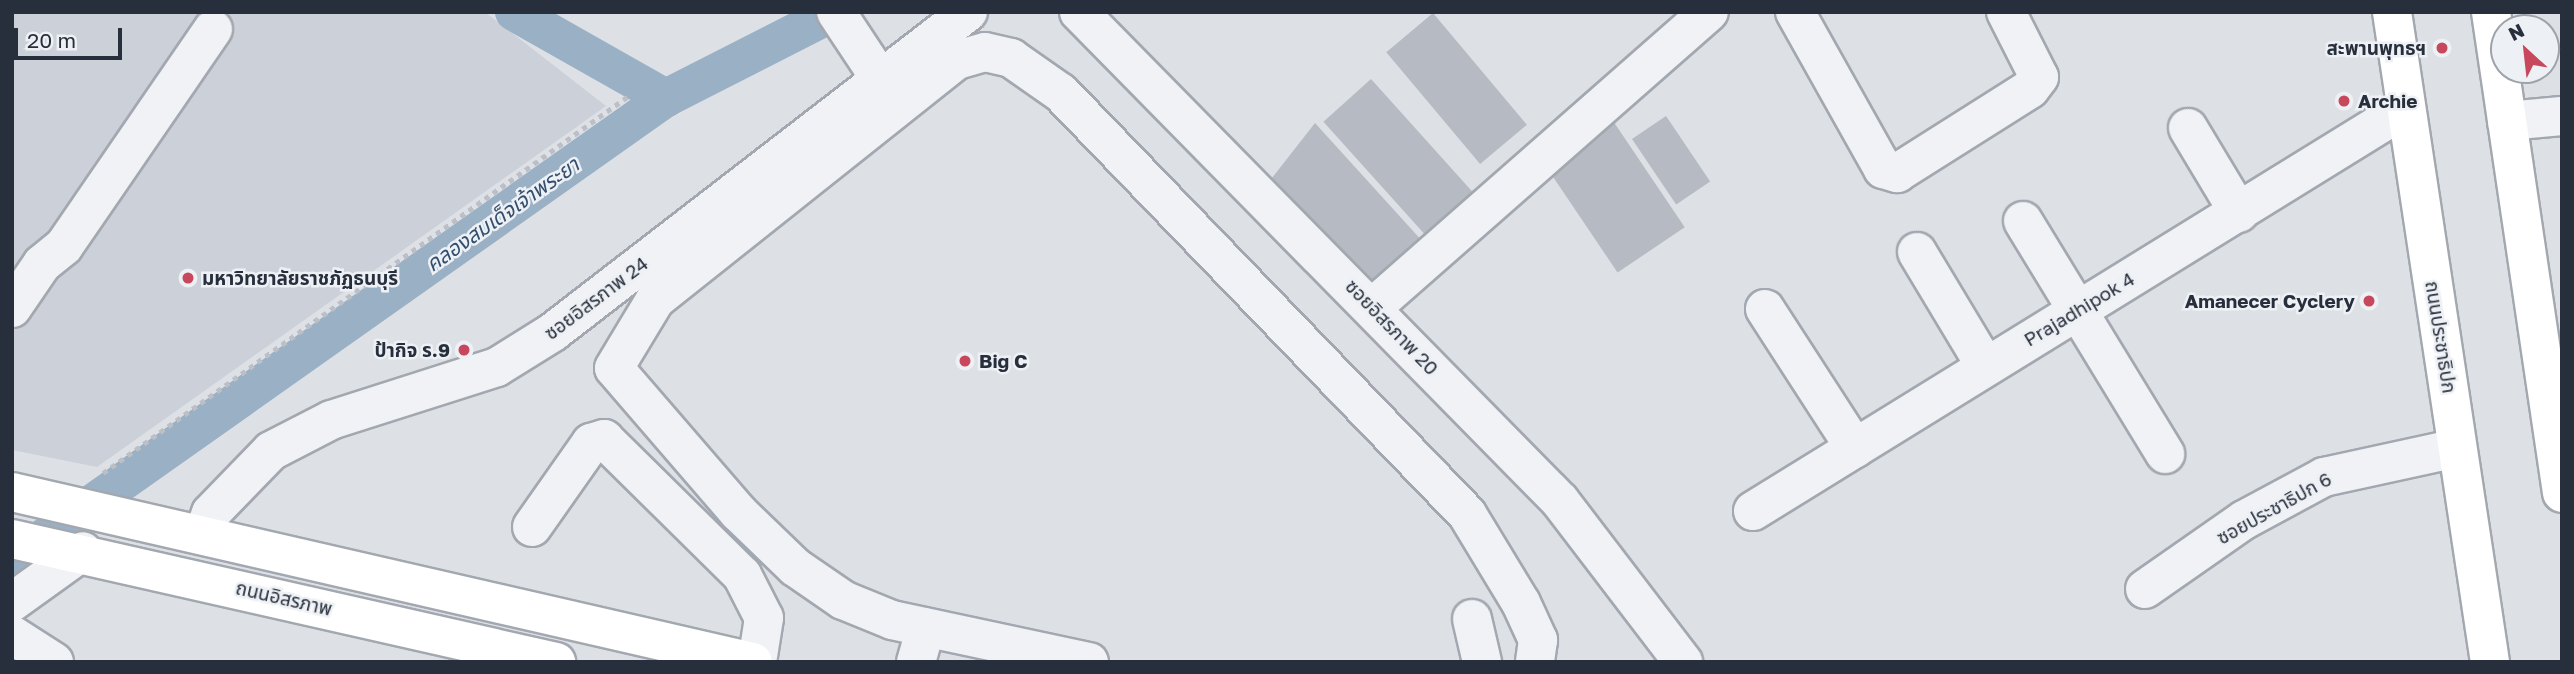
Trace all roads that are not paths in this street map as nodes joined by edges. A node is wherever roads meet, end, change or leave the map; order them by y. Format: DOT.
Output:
graph roads {
  1 [pos="968,12"];
  2 [pos="1079,12"];
  3 [pos="1709,12"];
  4 [pos="1795,12"];
  5 [pos="2006,12"];
  6 [pos="2392,12"];
  7 [pos="2491,12"];
  8 [pos="845,28"];
  9 [pos="213,29"];
  10 [pos="878,77"];
  11 [pos="2406,108"];
  12 [pos="2562,116"];
  13 [pos="2507,121"];
  14 [pos="2188,128"];
  15 [pos="2239,213"];
  16 [pos="2024,221"];
  17 [pos="1917,252"];
  18 [pos="1373,307"];
  19 [pos="12,308"];
  20 [pos="1765,309"];
  21 [pos="2079,311"];
  22 [pos="1985,365"];
  23 [pos="1855,448"];
  24 [pos="2457,448"];
  25 [pos="2165,454"];
  26 [pos="2562,493"];
  27 [pos="28,496"];
  28 [pos="1753,511"];
  29 [pos="532,527"];
  30 [pos="204,531"];
  31 [pos="12,539"];
  32 [pos="68,549"];
  33 [pos="2145,589"];
  34 [pos="12,602"];
  35 [pos="1472,618"];
  36 [pos="12,635"];
  37 [pos="921,644"];
  38 [pos="54,662"];
  39 [pos="556,662"];
  40 [pos="755,662"];
  41 [pos="1089,662"];
  42 [pos="1482,662"];
  43 [pos="1535,662"];
  44 [pos="1683,662"];
  45 [pos="2490,662"];
  1 -- 10 [label="street, ซอยอิสรภาพ 24"];
  2 -- 18 [label="street, ซอยอิสรภาพ 20"];
  3 -- 18 [label="street"];
  4 -- 5 [label="street"];
  6 -- 11 [label="main road, ถนนประชาธิปก"];
  7 -- 13 [label="main road"];
  8 -- 10 [label="street"];
  9 -- 19 [label="street"];
  10 -- 30 [label="street, ซอยอิสรภาพ 24"];
  11 -- 15 [label="street, Prajadhipok 4"];
  11 -- 24 [label="main road, ถนนประชาธิปก"];
  12 -- 13 [label="street"];
  13 -- 26 [label="main road"];
  14 -- 15 [label="street"];
  15 -- 21 [label="street, Prajadhipok 4"];
  16 -- 21 [label="street"];
  17 -- 22 [label="street"];
  18 -- 44 [label="street, ซอยอิสรภาพ 20"];
  20 -- 23 [label="street"];
  21 -- 22 [label="street, Prajadhipok 4"];
  21 -- 25 [label="street"];
  22 -- 23 [label="street, Prajadhipok 4"];
  23 -- 28 [label="street, Prajadhipok 4"];
  24 -- 33 [label="street, ซอยประชาธิปก 6"];
  24 -- 45 [label="main road, ถนนประชาธิปก"];
  27 -- 30 [label="main road"];
  29 -- 40 [label="street"];
  30 -- 40 [label="main road"];
  31 -- 32 [label="main road, ถนนอิสรภาพ"];
  32 -- 34 [label="street"];
  32 -- 39 [label="main road, ถนนอิสรภาพ"];
  35 -- 42 [label="street"];
  36 -- 38 [label="street"];
  37 -- 41 [label="street"];
  37 -- 43 [label="street"];
}
